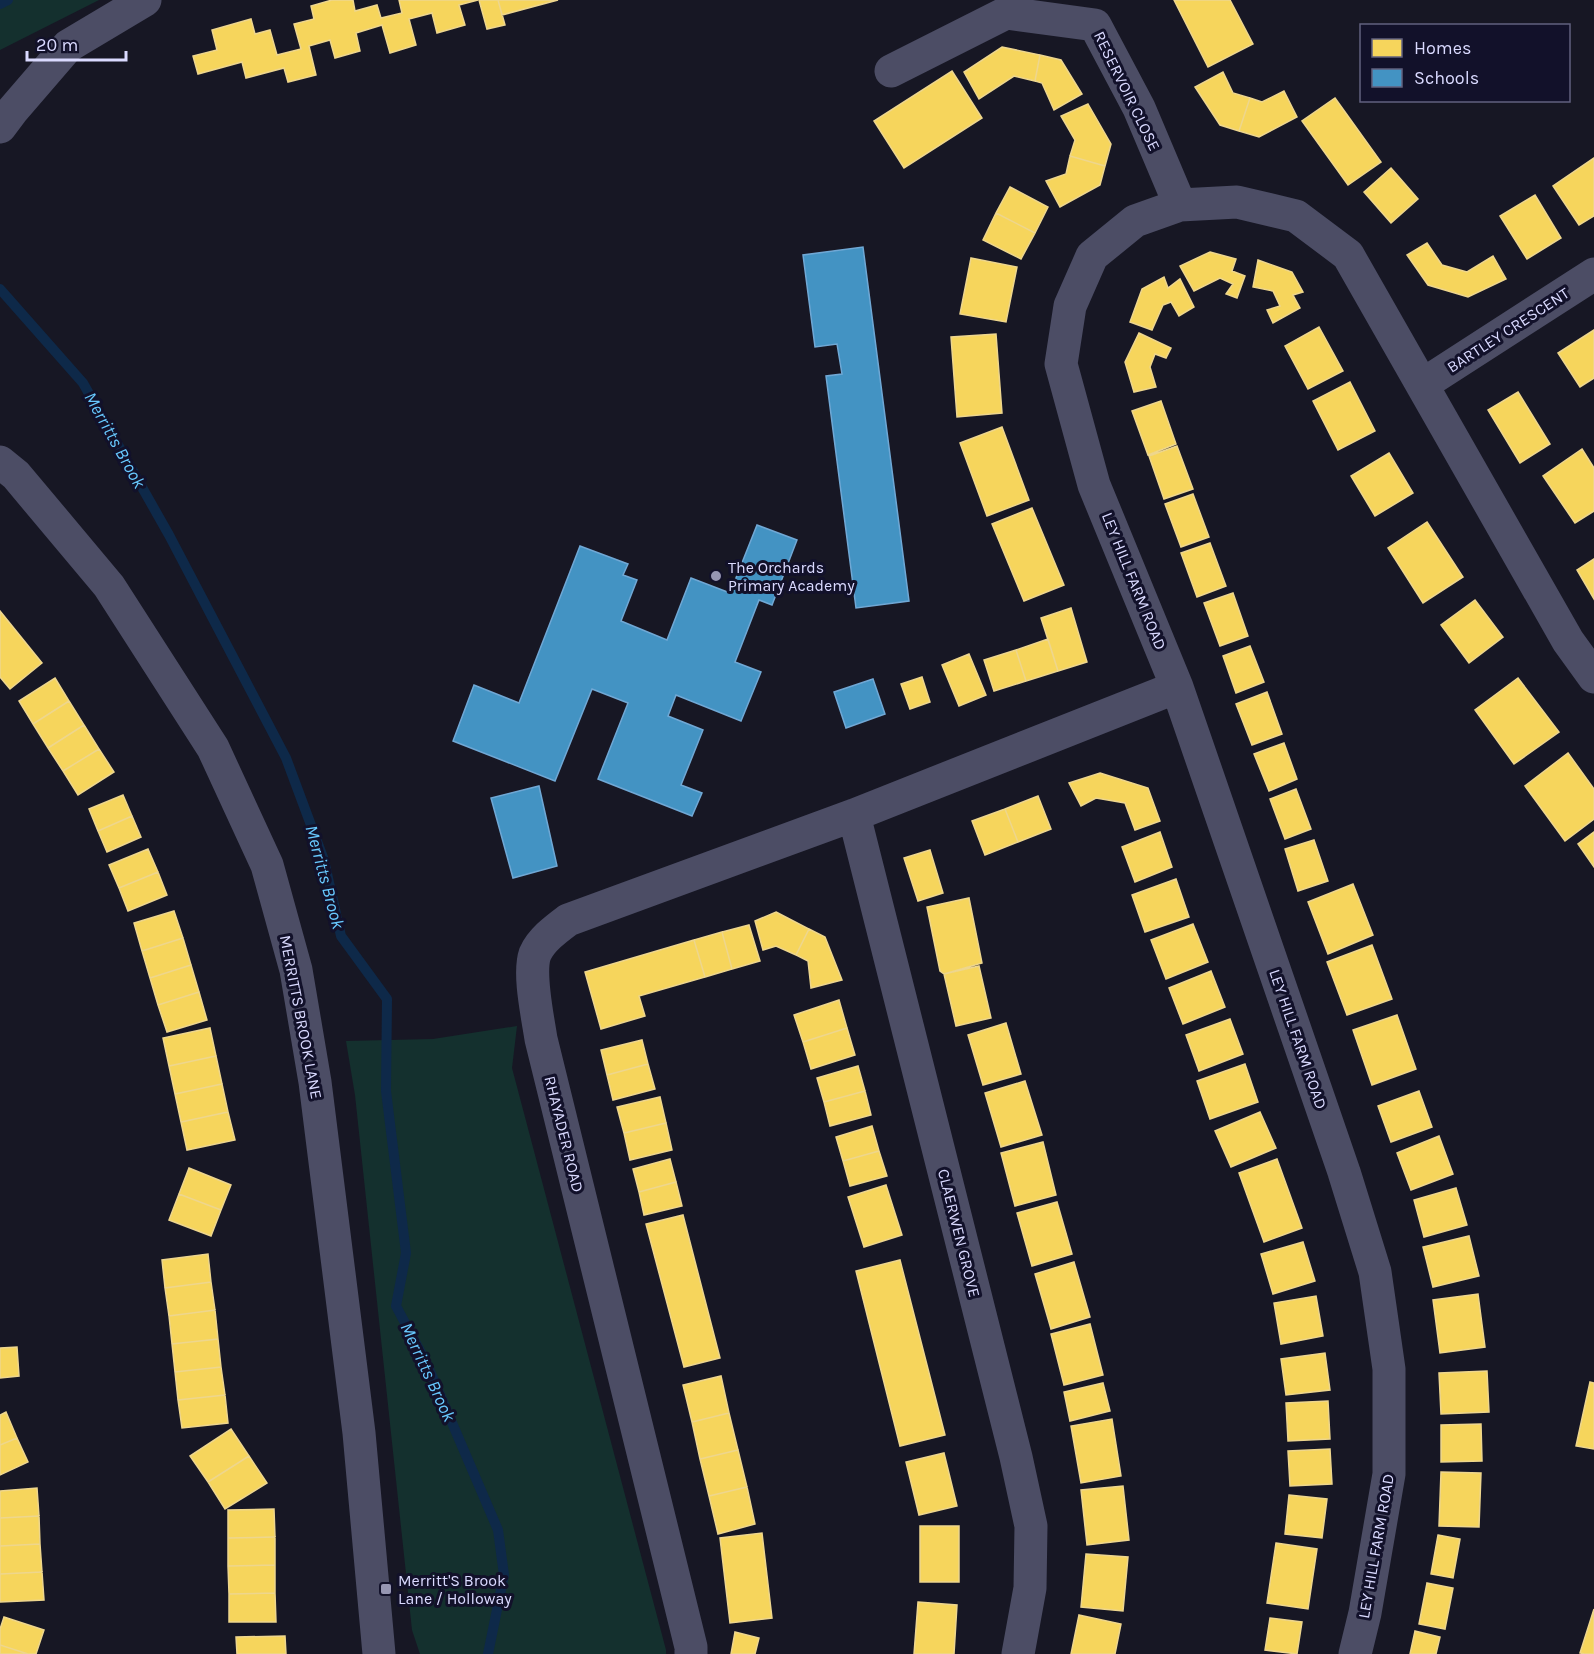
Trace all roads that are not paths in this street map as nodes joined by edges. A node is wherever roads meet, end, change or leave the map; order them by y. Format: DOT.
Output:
graph roads {
  1 [pos="145,0"];
  2 [pos="891,70"];
  3 [pos="0,127"];
  4 [pos="1180,205"];
  5 [pos="1594,274"];
  6 [pos="1422,385"];
  7 [pos="0,462"];
  8 [pos="1594,677"];
  9 [pos="1177,687"];
  10 [pos="854,815"];
  11 [pos="379,1654"];
  12 [pos="691,1654"];
  13 [pos="1018,1654"];
  14 [pos="1355,1654"];
  1 -- 3 [label="street"];
  2 -- 4 [label="street, RESERVOIR CLOSE"];
  4 -- 6 [label="street, LEY HILL FARM ROAD"];
  4 -- 9 [label="street, LEY HILL FARM ROAD"];
  5 -- 6 [label="street, BARTLEY CRESCENT"];
  6 -- 8 [label="street, LEY HILL FARM ROAD"];
  7 -- 11 [label="street, MERRITTS BROOK LANE"];
  9 -- 10 [label="street, RHAYADER ROAD"];
  9 -- 14 [label="street, LEY HILL FARM ROAD"];
  10 -- 12 [label="street, RHAYADER ROAD"];
  10 -- 13 [label="street, CLAERWEN GROVE"];
}
